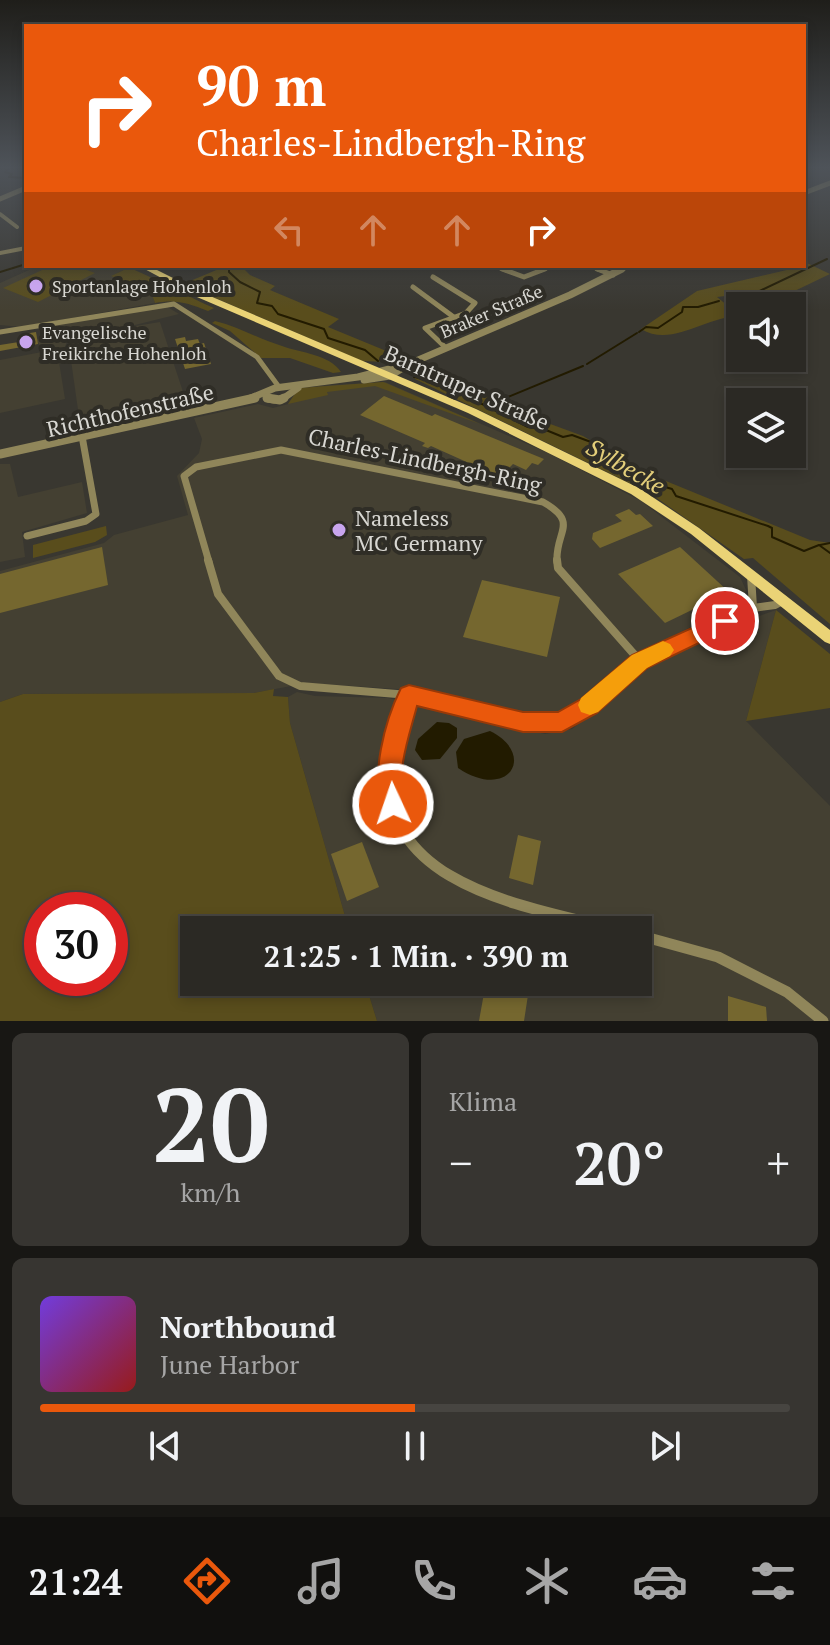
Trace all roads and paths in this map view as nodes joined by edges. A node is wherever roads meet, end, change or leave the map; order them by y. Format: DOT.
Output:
graph roads {
  1 [pos="1,215"];
  2 [pos="17,227"];
  3 [pos="24,248"];
  4 [pos="0,253"];
  5 [pos="147,268"];
  6 [pos="499,268"];
  7 [pos="547,268"];
  8 [pos="595,268"];
  9 [pos="625,268"];
  10 [pos="613,275"];
  11 [pos="433,277"];
  12 [pos="413,287"];
  13 [pos="455,318"];
  14 [pos="0,332"];
  15 [pos="445,347"];
  16 [pos="254,356"];
  17 [pos="409,364"];
  18 [pos="378,371"];
  19 [pos="390,376"];
  20 [pos="284,389"];
  21 [pos="267,394"];
  22 [pos="83,437"];
  23 [pos="0,456"];
  24 [pos="27,536"];
  25 [pos="750,573"];
  26 [pos="780,597"];
  27 [pos="756,606"];
  28 [pos="830,638"];
  29 [pos="640,661"];
  30 [pos="409,695"];
  31 [pos="568,916"];
  32 [pos="652,939"];
  33 [pos="823,1021"];
  1 -- 2 [label="street"];
  3 -- 4 [label="street"];
  5 -- 18 [label="main road, Barntruper Straße"];
  6 -- 7 [label="street"];
  8 -- 10 [label="street"];
  9 -- 10 [label="street, Braker Straße"];
  10 -- 15 [label="street, Braker Straße"];
  11 -- 13 [label="street"];
  12 -- 13 [label="street"];
  13 -- 15 [label="street"];
  14 -- 16 [label="street"];
  15 -- 17 [label="street, Braker Straße"];
  16 -- 20 [label="street"];
  16 -- 21 [label="street"];
  17 -- 18 [label="street, Braker Straße"];
  17 -- 19 [label="street, Braker Straße"];
  18 -- 19 [label="main road, Barntruper Straße"];
  18 -- 20 [label="street"];
  19 -- 20 [label="street"];
  19 -- 25 [label="main road, Barntruper Straße"];
  20 -- 21 [label="street, Richthofenstraße"];
  21 -- 22 [label="street, Richthofenstraße"];
  22 -- 23 [label="street, Richthofenstraße"];
  22 -- 24 [label="street"];
  25 -- 26 [label="main road, Barntruper Straße"];
  25 -- 27 [label="street"];
  26 -- 27 [label="street, Charles-Lindbergh-Ring"];
  26 -- 28 [label="main road, Barntruper Straße"];
  27 -- 29 [label="street, Charles-Lindbergh-Ring"];
  29 -- 30 [label="street, Charles-Lindbergh-Ring"];
  29 -- 30 [label="street, Charles-Lindbergh-Ring"];
  30 -- 31 [label="street"];
  32 -- 33 [label="street"];
}
